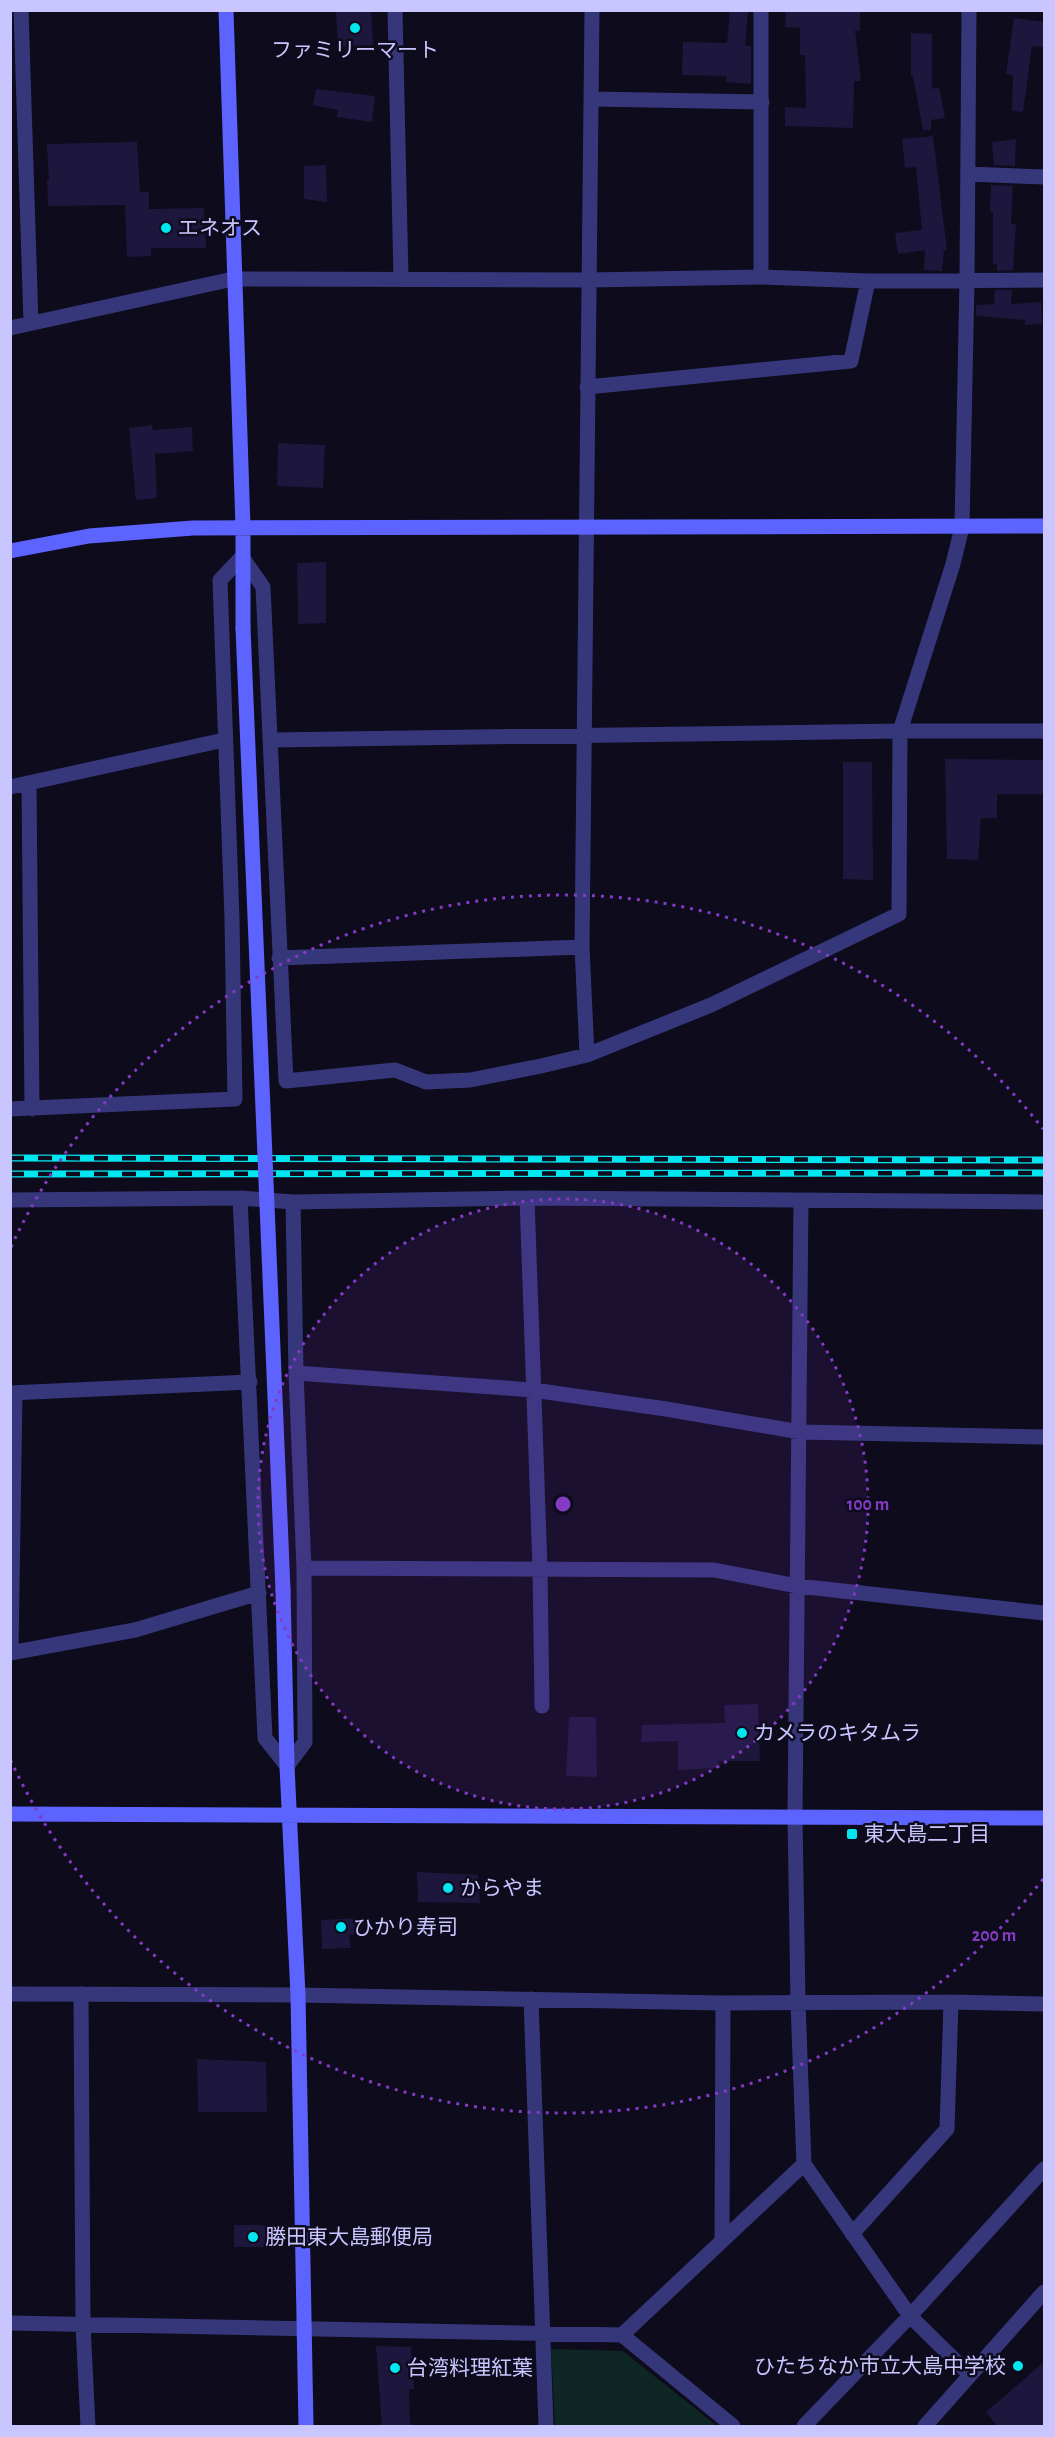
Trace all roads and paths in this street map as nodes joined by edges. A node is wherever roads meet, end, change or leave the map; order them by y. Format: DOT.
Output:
graph roads {
  1 [pos="21,10"];
  2 [pos="226,10"];
  3 [pos="395,10"];
  4 [pos="592,10"];
  5 [pos="761,10"];
  6 [pos="969,10"];
  7 [pos="592,99"];
  8 [pos="762,102"];
  9 [pos="968,174"];
  10 [pos="1044,177"];
  11 [pos="401,278"];
  12 [pos="761,278"];
  13 [pos="233,279"];
  14 [pos="589,280"];
  15 [pos="967,280"];
  16 [pos="1044,280"];
  17 [pos="868,281"];
  18 [pos="31,323"];
  19 [pos="10,328"];
  20 [pos="587,387"];
  21 [pos="1044,526"];
  22 [pos="243,527"];
  23 [pos="962,527"];
  24 [pos="587,528"];
  25 [pos="10,551"];
  26 [pos="242,557"];
  27 [pos="900,730"];
  28 [pos="1044,731"];
  29 [pos="585,734"];
  30 [pos="224,740"];
  31 [pos="272,740"];
  32 [pos="29,783"];
  33 [pos="10,787"];
  34 [pos="582,947"];
  35 [pos="279,958"];
  36 [pos="586,1055"];
  37 [pos="10,1109"];
  38 [pos="32,1109"];
  39 [pos="240,1198"];
  40 [pos="527,1198"];
  41 [pos="10,1200"];
  42 [pos="801,1201"];
  43 [pos="293,1202"];
  44 [pos="1044,1202"];
  45 [pos="296,1373"];
  46 [pos="250,1382"];
  47 [pos="533,1390"];
  48 [pos="13,1393"];
  49 [pos="800,1432"];
  50 [pos="1044,1437"];
  51 [pos="12,1530"];
  52 [pos="304,1568"];
  53 [pos="540,1568"];
  54 [pos="797,1586"];
  55 [pos="259,1593"];
  56 [pos="1044,1613"];
  57 [pos="11,1653"];
  58 [pos="542,1706"];
  59 [pos="287,1766"];
  60 [pos="10,1814"];
  61 [pos="289,1814"];
  62 [pos="795,1815"];
  63 [pos="1044,1818"];
  64 [pos="10,1994"];
  65 [pos="81,1994"];
  66 [pos="298,1995"];
  67 [pos="531,1999"];
  68 [pos="951,2002"];
  69 [pos="723,2003"];
  70 [pos="798,2003"];
  71 [pos="1044,2004"];
  72 [pos="804,2164"];
  73 [pos="1044,2169"];
  74 [pos="852,2234"];
  75 [pos="722,2240"];
  76 [pos="1044,2292"];
  77 [pos="910,2316"];
  78 [pos="10,2323"];
  79 [pos="83,2325"];
  80 [pos="304,2328"];
  81 [pos="543,2334"];
  82 [pos="622,2335"];
  83 [pos="970,2375"];
  84 [pos="88,2427"];
  85 [pos="306,2427"];
  86 [pos="546,2427"];
  87 [pos="733,2427"];
  88 [pos="804,2427"];
  89 [pos="925,2427"];
  1 -- 18 [label="street"];
  2 -- 13 [label="street"];
  3 -- 11 [label="street"];
  4 -- 7 [label="street"];
  5 -- 8 [label="street"];
  6 -- 9 [label="street"];
  7 -- 8 [label="street"];
  7 -- 14 [label="street"];
  8 -- 12 [label="street"];
  9 -- 10 [label="street"];
  9 -- 15 [label="street"];
  11 -- 13 [label="street"];
  11 -- 14 [label="street"];
  12 -- 14 [label="street"];
  12 -- 17 [label="street"];
  13 -- 18 [label="street"];
  13 -- 22 [label="street"];
  14 -- 20 [label="street"];
  15 -- 16 [label="street"];
  15 -- 17 [label="street"];
  15 -- 23 [label="street"];
  17 -- 20 [label="street"];
  18 -- 19 [label="street"];
  20 -- 24 [label="street"];
  21 -- 23 [label="street"];
  22 -- 24 [label="street"];
  22 -- 25 [label="street"];
  22 -- 26 [label="street"];
  23 -- 24 [label="street"];
  23 -- 27 [label="street"];
  24 -- 29 [label="street"];
  26 -- 30 [label="street"];
  26 -- 31 [label="street"];
  26 -- 59 [label="street, bridge"];
  27 -- 28 [label="street"];
  27 -- 29 [label="street"];
  27 -- 36 [label="street"];
  29 -- 31 [label="street"];
  29 -- 34 [label="street"];
  30 -- 32 [label="street"];
  30 -- 38 [label="street"];
  31 -- 35 [label="street"];
  32 -- 33 [label="street"];
  32 -- 38 [label="street"];
  34 -- 35 [label="street"];
  34 -- 36 [label="street"];
  35 -- 36 [label="street"];
  37 -- 38 [label="street"];
  39 -- 41 [label="street"];
  39 -- 43 [label="street"];
  39 -- 46 [label="street"];
  40 -- 42 [label="street"];
  40 -- 43 [label="street"];
  40 -- 47 [label="street"];
  42 -- 44 [label="street"];
  42 -- 49 [label="street"];
  43 -- 45 [label="street"];
  45 -- 47 [label="street"];
  45 -- 52 [label="street"];
  46 -- 48 [label="street"];
  46 -- 55 [label="street"];
  47 -- 49 [label="street"];
  47 -- 53 [label="street"];
  48 -- 51 [label="street"];
  49 -- 50 [label="street"];
  49 -- 54 [label="street"];
  51 -- 57 [label="street"];
  52 -- 53 [label="street"];
  52 -- 59 [label="street"];
  53 -- 54 [label="street"];
  53 -- 58 [label="street"];
  54 -- 56 [label="street"];
  54 -- 62 [label="street"];
  55 -- 57 [label="street"];
  55 -- 59 [label="street"];
  59 -- 61 [label="street"];
  60 -- 61 [label="street"];
  61 -- 62 [label="street"];
  61 -- 66 [label="street"];
  62 -- 63 [label="street"];
  62 -- 70 [label="street"];
  64 -- 65 [label="street"];
  65 -- 66 [label="street"];
  65 -- 79 [label="street"];
  66 -- 67 [label="street"];
  66 -- 80 [label="street"];
  67 -- 69 [label="street"];
  67 -- 81 [label="street"];
  68 -- 70 [label="street"];
  68 -- 71 [label="street"];
  68 -- 74 [label="street"];
  69 -- 70 [label="street"];
  69 -- 75 [label="street"];
  70 -- 72 [label="street"];
  72 -- 74 [label="street"];
  72 -- 75 [label="street"];
  73 -- 77 [label="street"];
  74 -- 77 [label="street"];
  75 -- 82 [label="street"];
  76 -- 83 [label="street"];
  77 -- 83 [label="street"];
  77 -- 88 [label="street"];
  78 -- 79 [label="street"];
  79 -- 80 [label="street"];
  79 -- 84 [label="street"];
  80 -- 81 [label="street"];
  80 -- 85 [label="street"];
  81 -- 82 [label="street"];
  81 -- 86 [label="street"];
  82 -- 87 [label="street"];
  83 -- 89 [label="street"];
}
